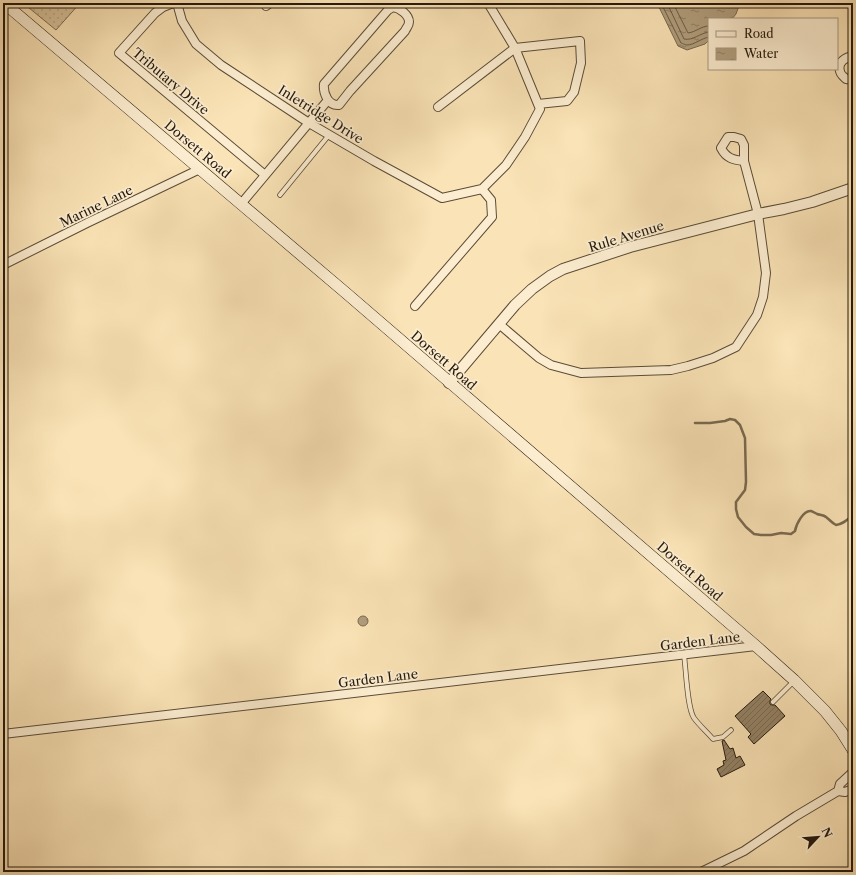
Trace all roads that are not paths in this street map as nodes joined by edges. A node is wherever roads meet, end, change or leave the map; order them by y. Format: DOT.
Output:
graph roads {
  1 [pos="4,3"];
  2 [pos="173,3"];
  3 [pos="177,3"];
  4 [pos="488,3"];
  5 [pos="515,48"];
  6 [pos="853,56"];
  7 [pos="853,80"];
  8 [pos="328,100"];
  9 [pos="438,107"];
  10 [pos="539,107"];
  11 [pos="309,123"];
  12 [pos="330,135"];
  13 [pos="744,161"];
  14 [pos="200,169"];
  15 [pos="265,175"];
  16 [pos="853,188"];
  17 [pos="482,189"];
  18 [pos="280,195"];
  19 [pos="241,204"];
  20 [pos="758,214"];
  21 [pos="3,266"];
  22 [pos="415,306"];
  23 [pos="500,324"];
  24 [pos="449,383"];
  25 [pos="756,646"];
  26 [pos="684,655"];
  27 [pos="794,680"];
  28 [pos="773,702"];
  29 [pos="731,730"];
  30 [pos="3,734"];
  31 [pos="853,750"];
  32 [pos="853,772"];
  33 [pos="853,789"];
  34 [pos="838,790"];
  35 [pos="702,872"];
  1 -- 14 [label="main road, Dorsett Road"];
  2 -- 15 [label="street, Tributary Drive"];
  3 -- 11 [label="street, Inletridge Drive"];
  4 -- 5 [label="street"];
  5 -- 9 [label="street"];
  5 -- 10 [label="street"];
  5 -- 10 [label="street"];
  6 -- 7 [label="street"];
  8 -- 8 [label="street"];
  8 -- 11 [label="street"];
  10 -- 17 [label="street"];
  11 -- 12 [label="street, Inletridge Drive"];
  11 -- 15 [label="street"];
  12 -- 17 [label="street, Inletridge Drive"];
  12 -- 18 [label="lane"];
  13 -- 20 [label="street"];
  14 -- 19 [label="main road, Dorsett Road"];
  14 -- 21 [label="street, Marine Lane"];
  15 -- 19 [label="street"];
  16 -- 20 [label="street, Rule Avenue"];
  17 -- 22 [label="street"];
  19 -- 24 [label="main road, Dorsett Road"];
  20 -- 23 [label="street, Rule Avenue"];
  20 -- 23 [label="street"];
  23 -- 24 [label="street, Rule Avenue"];
  24 -- 25 [label="main road, Dorsett Road"];
  25 -- 26 [label="street, Garden Lane"];
  25 -- 27 [label="main road, Dorsett Road"];
  26 -- 29 [label="lane"];
  26 -- 30 [label="street, Garden Lane"];
  27 -- 28 [label="lane"];
  27 -- 31 [label="main road, Dorsett Road"];
  32 -- 34 [label="street"];
  33 -- 34 [label="street"];
  34 -- 35 [label="street"];
}
